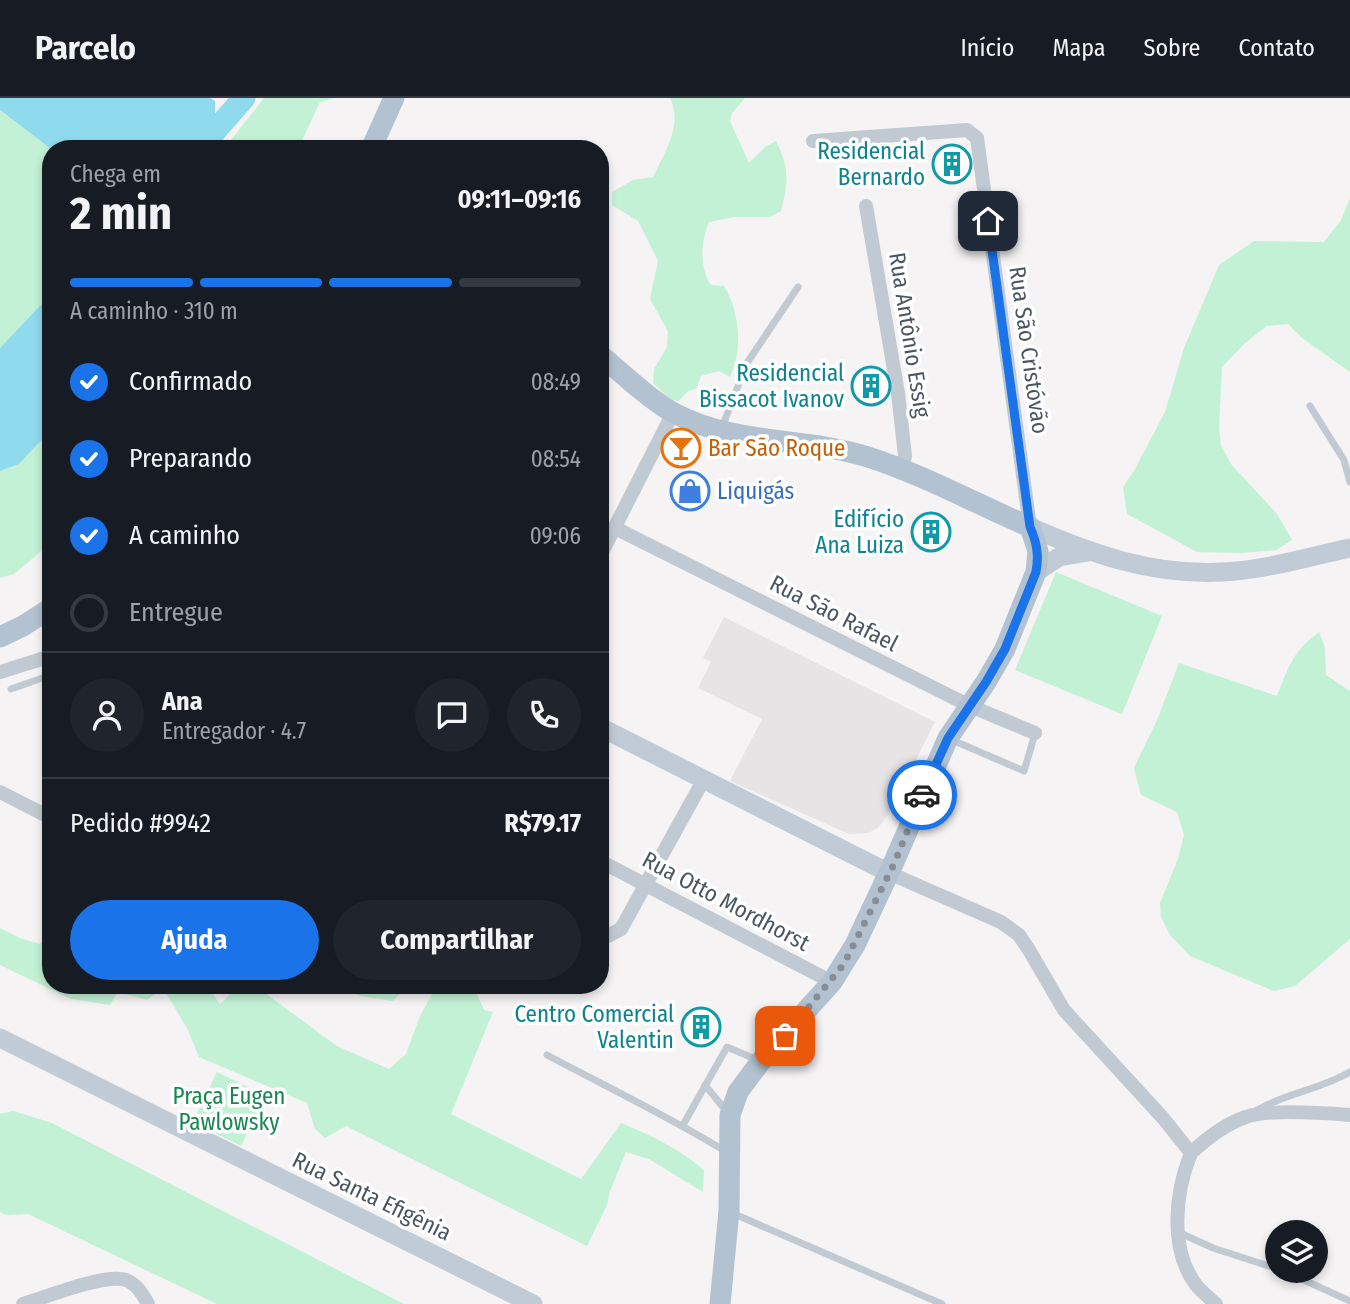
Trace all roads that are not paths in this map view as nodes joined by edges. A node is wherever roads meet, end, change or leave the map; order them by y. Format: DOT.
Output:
graph roads {
  1 [pos="394,98"];
  2 [pos="375,140"];
  3 [pos="813,141"];
  4 [pos="866,206"];
  5 [pos="798,287"];
  6 [pos="609,362"];
  7 [pos="1310,406"];
  8 [pos="673,413"];
  9 [pos="721,430"];
  10 [pos="902,470"];
  11 [pos="1350,482"];
  12 [pos="1030,527"];
  13 [pos="615,528"];
  14 [pos="609,539"];
  15 [pos="1350,548"];
  16 [pos="1089,552"];
  17 [pos="1036,572"];
  18 [pos="42,614"];
  19 [pos="0,637"];
  20 [pos="42,659"];
  21 [pos="0,672"];
  22 [pos="42,678"];
  23 [pos="11,689"];
  24 [pos="970,706"];
  25 [pos="609,732"];
  26 [pos="1035,733"];
  27 [pos="948,738"];
  28 [pos="704,779"];
  29 [pos="0,792"];
  30 [pos="42,813"];
  31 [pos="609,866"];
  32 [pos="889,873"];
  33 [pos="646,885"];
  34 [pos="609,935"];
  35 [pos="832,982"];
  36 [pos="0,1038"];
  37 [pos="548,1055"];
  38 [pos="761,1061"];
  39 [pos="1350,1072"];
  40 [pos="705,1085"];
  41 [pos="730,1115"];
  42 [pos="1350,1115"];
  43 [pos="1248,1116"];
  44 [pos="683,1125"];
  45 [pos="728,1153"];
  46 [pos="1191,1153"];
  47 [pos="729,1211"];
  48 [pos="1178,1232"];
  49 [pos="1265,1265"];
  50 [pos="1309,1283"];
  51 [pos="1350,1301"];
  52 [pos="23,1304"];
  53 [pos="148,1304"];
  54 [pos="533,1304"];
  55 [pos="720,1304"];
  56 [pos="942,1304"];
  57 [pos="1216,1304"];
  1 -- 2 [label="main road"];
  3 -- 12 [label="street, Rua São Cristóvão"];
  4 -- 10 [label="street, Rua Antônio Essig"];
  5 -- 9 [label="lane"];
  6 -- 8 [label="main road"];
  7 -- 11 [label="lane"];
  8 -- 9 [label="main road"];
  8 -- 13 [label="street"];
  9 -- 10 [label="main road"];
  10 -- 12 [label="main road"];
  12 -- 16 [label="street"];
  12 -- 17 [label="main road"];
  13 -- 14 [label="street"];
  13 -- 24 [label="street, Rua São Rafael"];
  15 -- 16 [label="street"];
  16 -- 17 [label="street"];
  17 -- 24 [label="main road"];
  18 -- 19 [label="main road"];
  20 -- 21 [label="street"];
  22 -- 23 [label="lane"];
  24 -- 26 [label="street, Rua São Rafael"];
  24 -- 27 [label="main road"];
  25 -- 28 [label="street"];
  26 -- 27 [label="lane"];
  27 -- 32 [label="main road"];
  28 -- 32 [label="street"];
  28 -- 33 [label="street"];
  29 -- 30 [label="street"];
  31 -- 33 [label="street, Rua Otto Mordhorst"];
  32 -- 35 [label="main road"];
  32 -- 46 [label="street"];
  33 -- 34 [label="street"];
  33 -- 35 [label="street, Rua Otto Mordhorst"];
  35 -- 38 [label="main road"];
  36 -- 54 [label="street, Rua Santa Efigênia"];
  37 -- 44 [label="lane"];
  38 -- 40 [label="lane"];
  38 -- 41 [label="main road"];
  39 -- 43 [label="lane"];
  40 -- 41 [label="lane"];
  40 -- 44 [label="lane"];
  41 -- 45 [label="main road"];
  42 -- 43 [label="street"];
  43 -- 46 [label="street"];
  44 -- 45 [label="lane"];
  45 -- 47 [label="main road"];
  46 -- 48 [label="street"];
  47 -- 55 [label="main road"];
  47 -- 56 [label="lane"];
  48 -- 49 [label="lane"];
  48 -- 57 [label="street"];
  50 -- 51 [label="lane"];
  52 -- 53 [label="street"];
}
